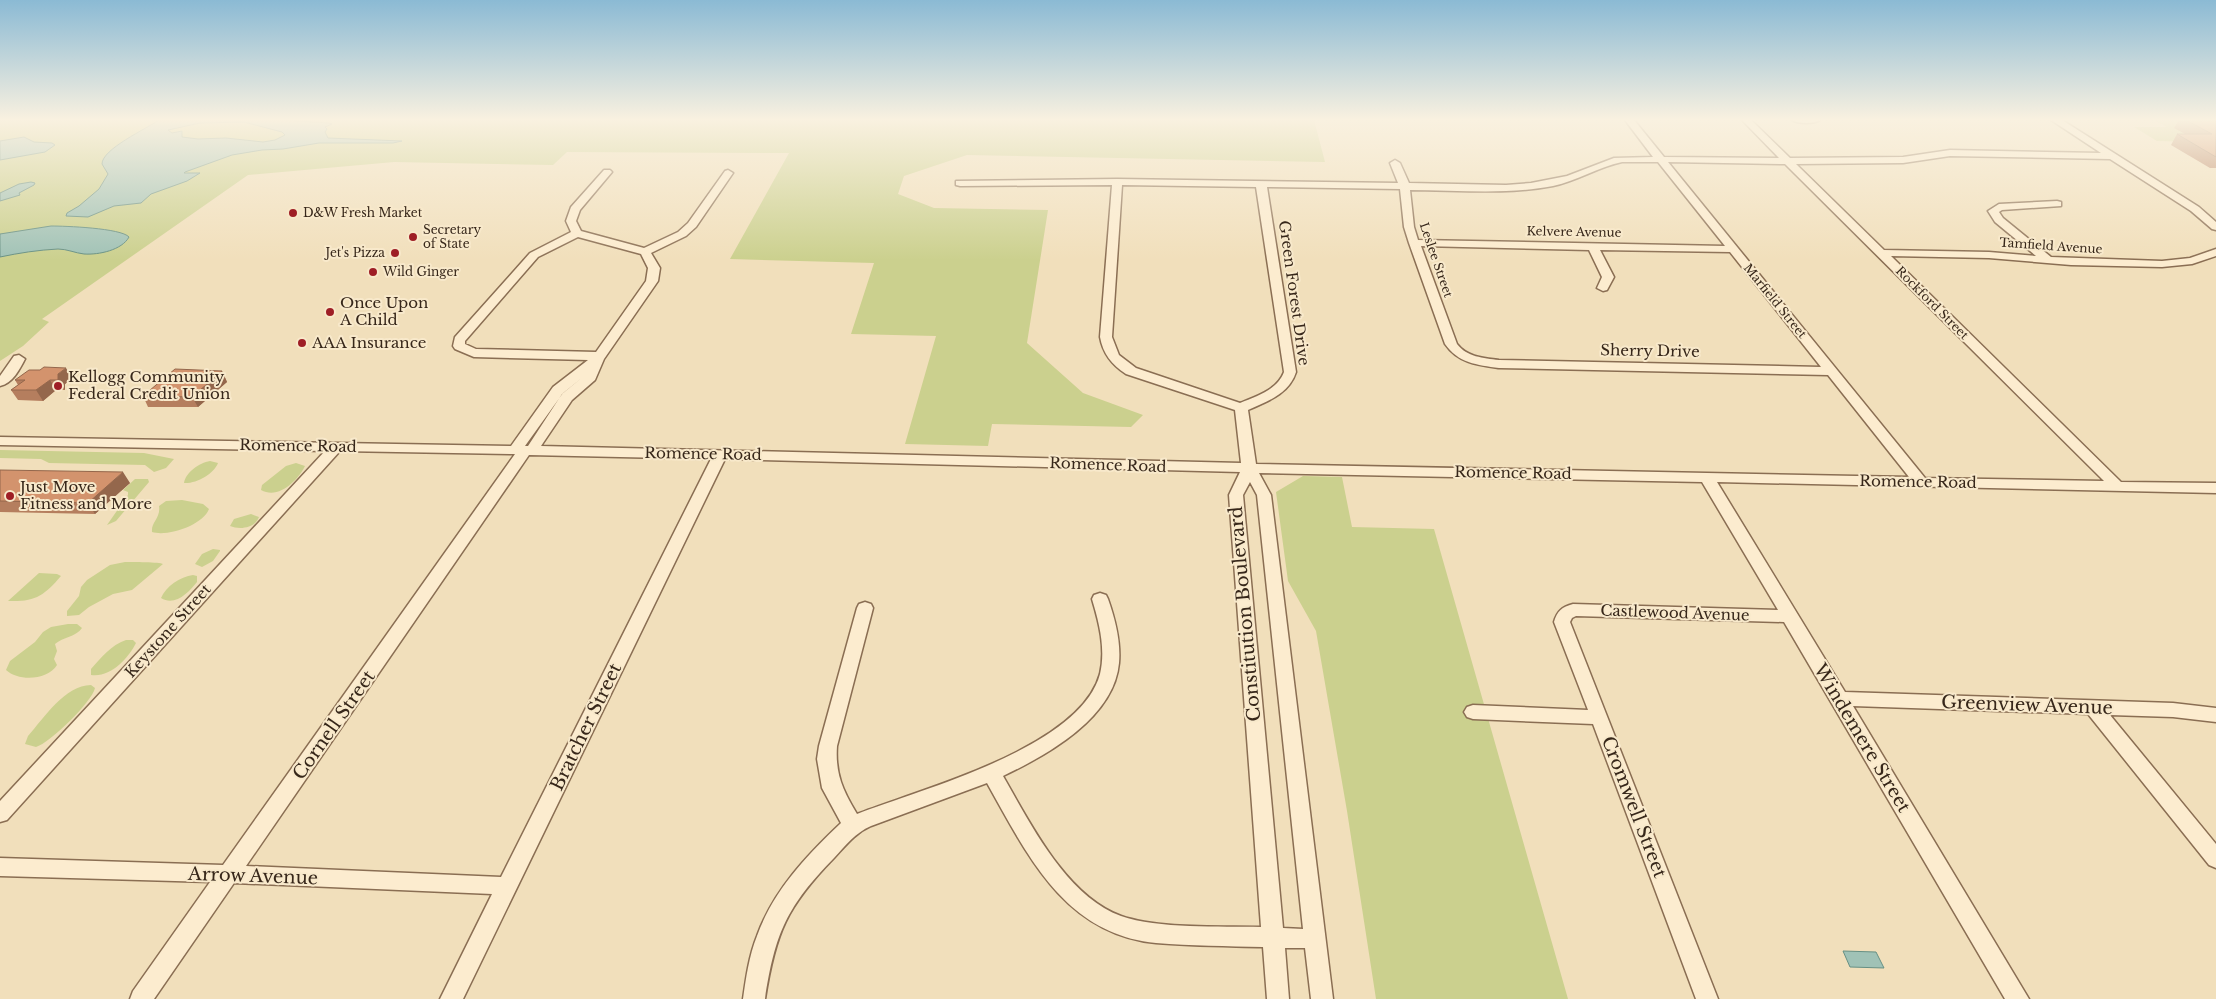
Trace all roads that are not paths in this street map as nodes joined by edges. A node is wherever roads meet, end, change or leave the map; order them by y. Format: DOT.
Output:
graph roads {
  1 [pos="1397,167"];
  2 [pos="1593,167"];
  3 [pos="1667,167"];
  4 [pos="1793,167"];
  5 [pos="2130,167"];
  6 [pos="607,172"];
  7 [pos="728,173"];
  8 [pos="1117,182"];
  9 [pos="960,183"];
  10 [pos="1261,184"];
  11 [pos="1405,187"];
  12 [pos="2057,204"];
  13 [pos="2216,227"];
  14 [pos="577,233"];
  15 [pos="1414,243"];
  16 [pos="1593,246"];
  17 [pos="1733,249"];
  18 [pos="644,252"];
  19 [pos="2216,252"];
  20 [pos="1882,253"];
  21 [pos="2048,260"];
  22 [pos="1603,288"];
  23 [pos="600,356"];
  24 [pos="1467,358"];
  25 [pos="1832,371"];
  26 [pos="0,372"];
  27 [pos="0,382"];
  28 [pos="1241,408"];
  29 [pos="0,441"];
  30 [pos="336,447"];
  31 [pos="524,450"];
  32 [pos="721,454"];
  33 [pos="1249,468"];
  34 [pos="1707,477"];
  35 [pos="1921,482"];
  36 [pos="2117,486"];
  37 [pos="2216,488"];
  38 [pos="1100,599"];
  39 [pos="865,608"];
  40 [pos="1564,615"];
  41 [pos="1788,616"];
  42 [pos="1838,699"];
  43 [pos="2093,707"];
  44 [pos="1473,712"];
  45 [pos="2216,715"];
  46 [pos="1600,717"];
  47 [pos="991,773"];
  48 [pos="0,814"];
  49 [pos="853,826"];
  50 [pos="2216,859"];
  51 [pos="0,867"];
  52 [pos="230,874"];
  53 [pos="507,886"];
  54 [pos="1272,936"];
  55 [pos="1316,939"];
  56 [pos="142,999"];
  57 [pos="451,999"];
  58 [pos="754,999"];
  59 [pos="1278,999"];
  60 [pos="1322,999"];
  61 [pos="1707,999"];
  62 [pos="2018,999"];
  1 -- 11 [label="street, Leslee Street"];
  2 -- 11 [label="street"];
  3 -- 17 [label="street, Marfield Street"];
  4 -- 20 [label="street, Rockford Street"];
  5 -- 13 [label="street"];
  6 -- 14 [label="street"];
  7 -- 18 [label="street"];
  8 -- 9 [label="street"];
  8 -- 10 [label="street"];
  8 -- 28 [label="street"];
  10 -- 11 [label="street"];
  10 -- 28 [label="street, Green Forest Drive"];
  11 -- 15 [label="street, Leslee Street"];
  12 -- 21 [label="street"];
  14 -- 18 [label="street"];
  14 -- 23 [label="street"];
  15 -- 16 [label="street, Kelvere Avenue"];
  15 -- 24 [label="street, Leslee Street"];
  16 -- 17 [label="street, Kelvere Avenue"];
  16 -- 22 [label="street"];
  17 -- 25 [label="street, Marfield Street"];
  18 -- 23 [label="street, Cornell Street"];
  19 -- 21 [label="street, Tamfield Avenue"];
  20 -- 21 [label="street, Tamfield Avenue"];
  20 -- 36 [label="street, Rockford Street"];
  23 -- 31 [label="street, Cornell Street"];
  24 -- 25 [label="street, Sherry Drive"];
  25 -- 35 [label="street, Marfield Street"];
  26 -- 27 [label="street"];
  28 -- 33 [label="street"];
  29 -- 30 [label="street, Romence Road"];
  30 -- 31 [label="street, Romence Road"];
  30 -- 48 [label="street, Keystone Street"];
  31 -- 32 [label="street, Romence Road"];
  31 -- 52 [label="street, Cornell Street"];
  32 -- 33 [label="street, Romence Road"];
  32 -- 53 [label="street, Bratcher Street"];
  33 -- 34 [label="street, Romence Road"];
  33 -- 54 [label="street, Constitution Boulevard"];
  33 -- 55 [label="street, Constitution Boulevard"];
  34 -- 35 [label="street, Romence Road"];
  34 -- 41 [label="street, Windemere Street"];
  35 -- 36 [label="street, Romence Road"];
  36 -- 37 [label="street, Romence Road"];
  38 -- 47 [label="street"];
  39 -- 49 [label="street"];
  40 -- 41 [label="street, Castlewood Avenue"];
  40 -- 46 [label="street, Cromwell Street"];
  41 -- 42 [label="street, Windemere Street"];
  42 -- 43 [label="street, Greenview Avenue"];
  42 -- 62 [label="street, Windemere Street"];
  43 -- 45 [label="street, Greenview Avenue"];
  43 -- 50 [label="street"];
  44 -- 46 [label="street"];
  46 -- 61 [label="street, Cromwell Street"];
  47 -- 49 [label="street"];
  47 -- 54 [label="street"];
  49 -- 58 [label="street"];
  51 -- 52 [label="street, Arrow Avenue"];
  52 -- 53 [label="street, Arrow Avenue"];
  52 -- 56 [label="street, Cornell Street"];
  53 -- 57 [label="street, Bratcher Street"];
  54 -- 55 [label="street"];
  54 -- 59 [label="street, Constitution Boulevard"];
  55 -- 60 [label="street, Constitution Boulevard"];
}
